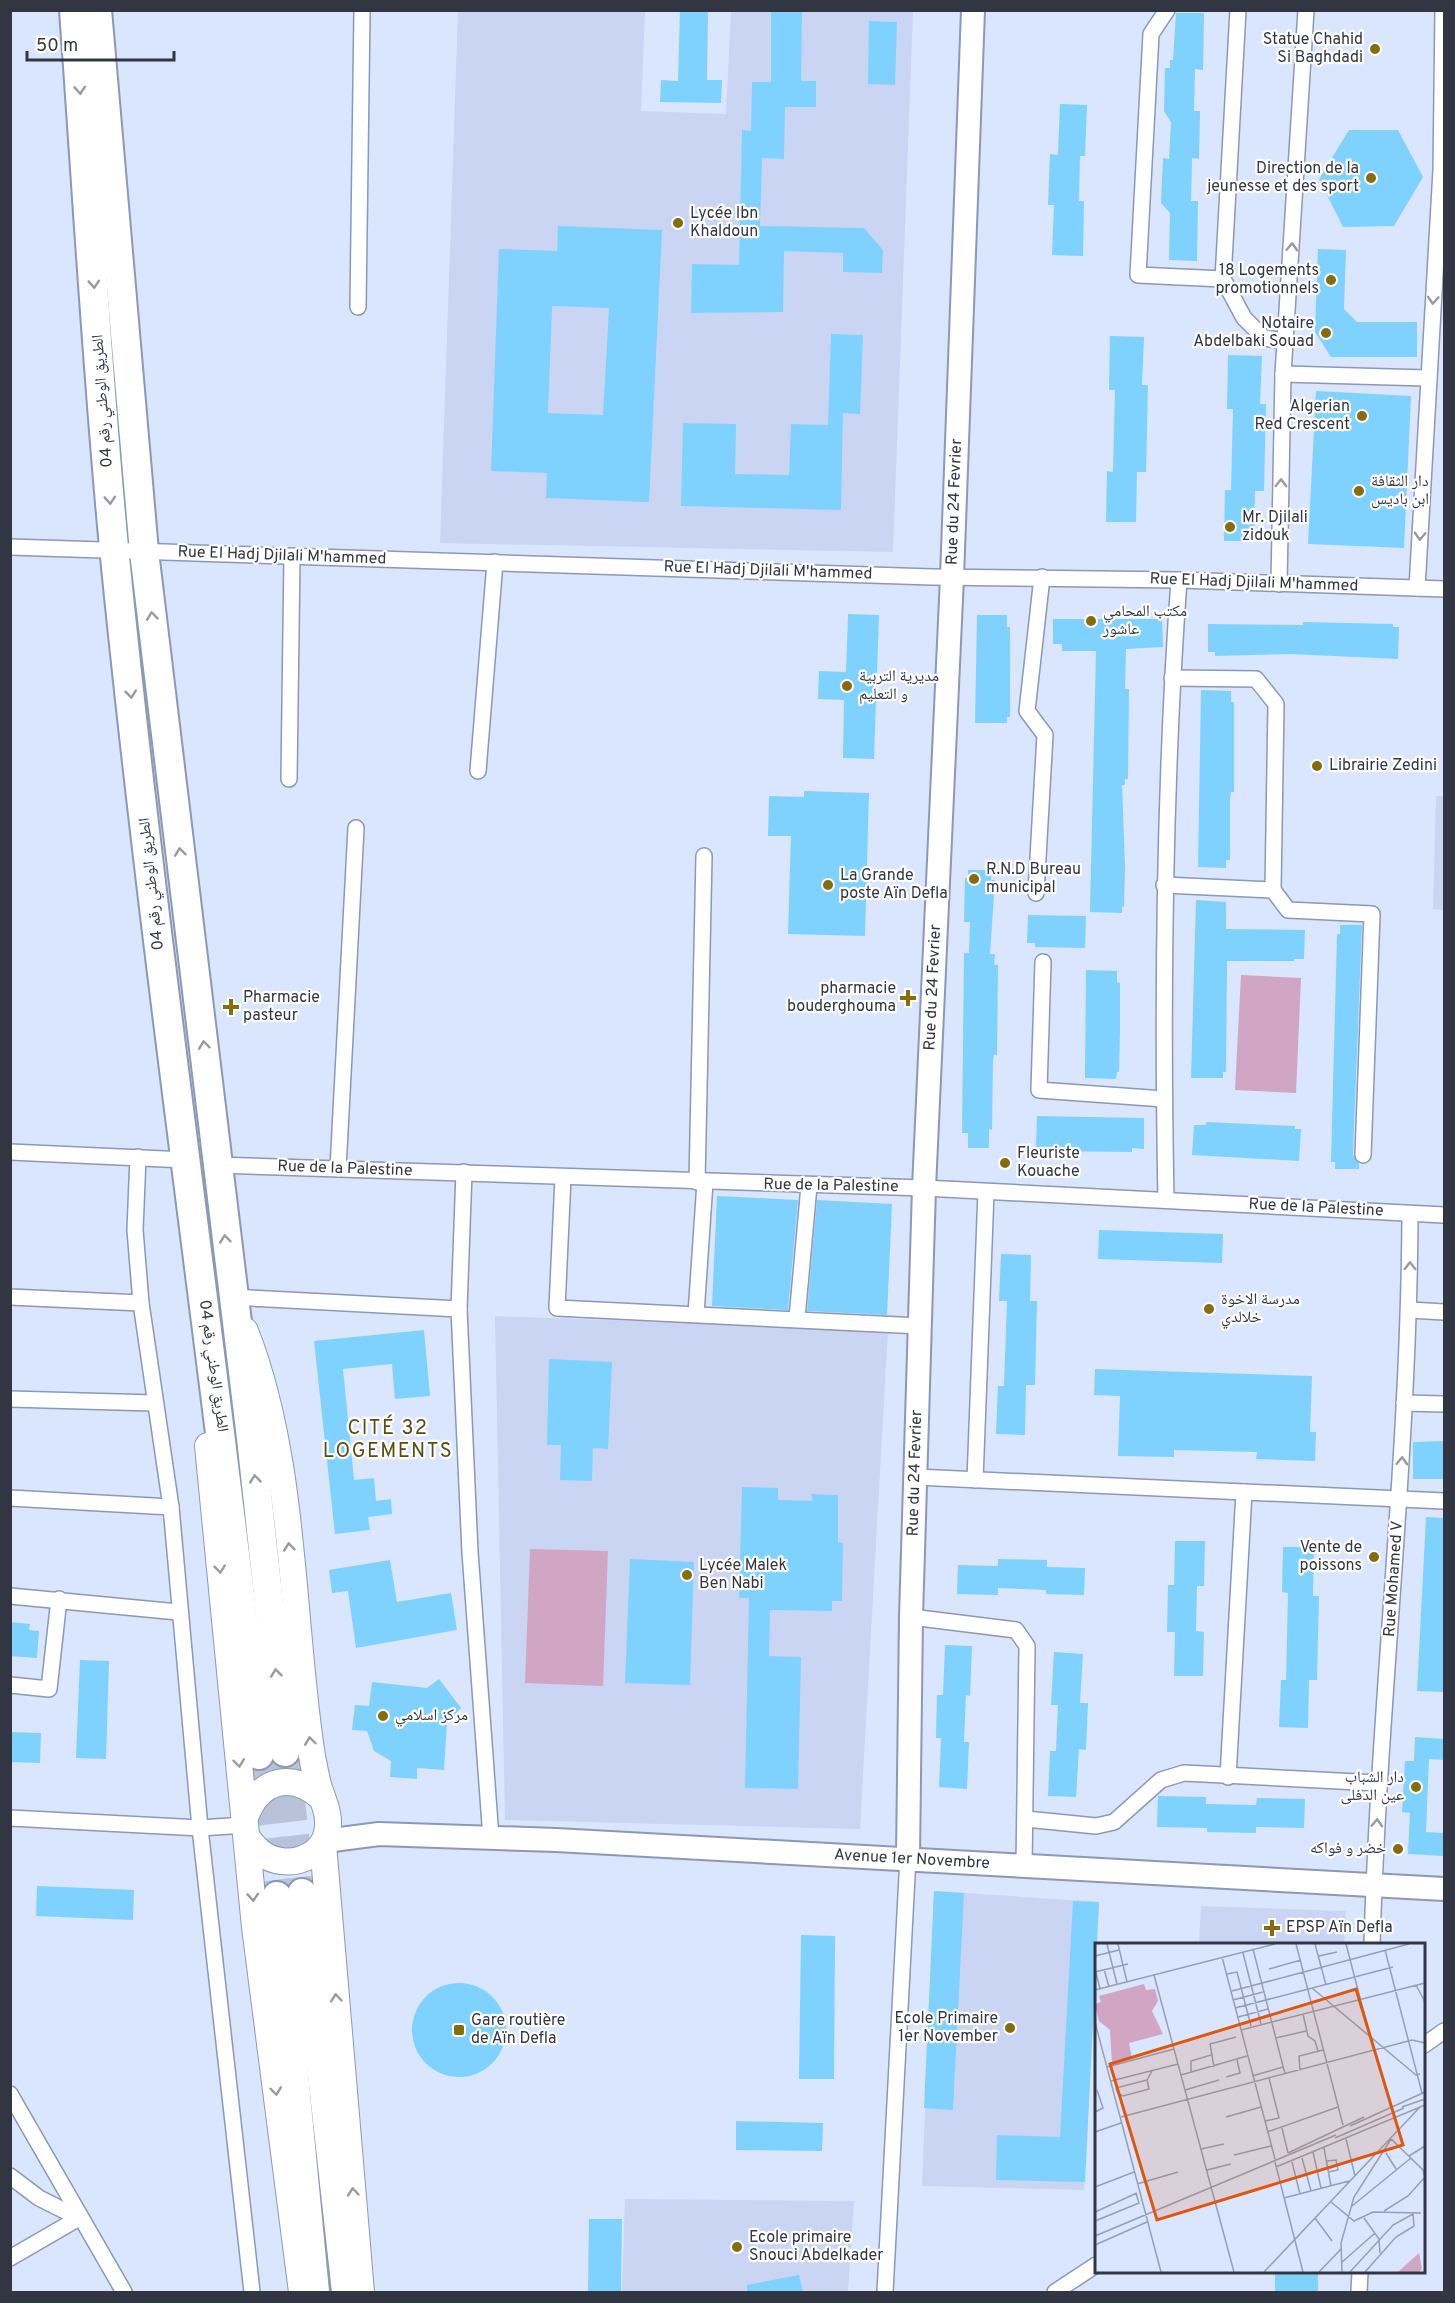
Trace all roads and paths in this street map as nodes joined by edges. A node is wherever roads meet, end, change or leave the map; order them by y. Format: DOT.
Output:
graph roads {
  1 [pos="74,10"];
  2 [pos="97,10"];
  3 [pos="362,10"];
  4 [pos="973,10"];
  5 [pos="1167,10"];
  6 [pos="1238,10"];
  7 [pos="1306,10"];
  8 [pos="1443,10"];
  9 [pos="1223,279"];
  10 [pos="358,307"];
  11 [pos="1286,341"];
  12 [pos="1283,374"];
  13 [pos="1427,378"];
  14 [pos="10,547"];
  15 [pos="103,551"];
  16 [pos="144,552"];
  17 [pos="292,556"];
  18 [pos="495,562"];
  19 [pos="952,577"];
  20 [pos="1042,577"];
  21 [pos="1179,579"];
  22 [pos="1279,584"];
  23 [pos="1417,588"];
  24 [pos="1444,589"];
  25 [pos="1172,678"];
  26 [pos="477,771"];
  27 [pos="289,778"];
  28 [pos="356,828"];
  29 [pos="704,856"];
  30 [pos="1164,885"];
  31 [pos="1273,890"];
  32 [pos="1036,893"];
  33 [pos="1043,963"];
  34 [pos="1164,1099"];
  35 [pos="10,1152"];
  36 [pos="1363,1155"];
  37 [pos="138,1157"];
  38 [pos="186,1160"];
  39 [pos="217,1165"];
  40 [pos="338,1169"];
  41 [pos="464,1172"];
  42 [pos="563,1177"];
  43 [pos="701,1182"];
  44 [pos="809,1186"];
  45 [pos="924,1188"];
  46 [pos="986,1192"];
  47 [pos="1166,1200"];
  48 [pos="1410,1214"];
  49 [pos="1444,1215"];
  50 [pos="199,1260"];
  51 [pos="10,1297"];
  52 [pos="232,1297"];
  53 [pos="141,1303"];
  54 [pos="459,1310"];
  55 [pos="1410,1310"];
  56 [pos="1444,1312"];
  57 [pos="696,1314"];
  58 [pos="797,1318"];
  59 [pos="920,1326"];
  60 [pos="10,1399"];
  61 [pos="154,1403"];
  62 [pos="1404,1403"];
  63 [pos="1444,1404"];
  64 [pos="916,1477"];
  65 [pos="975,1480"];
  66 [pos="1244,1492"];
  67 [pos="10,1498"];
  68 [pos="1400,1499"];
  69 [pos="1444,1501"];
  70 [pos="171,1508"];
  71 [pos="10,1596"];
  72 [pos="59,1599"];
  73 [pos="178,1612"];
  74 [pos="911,1617"];
  75 [pos="10,1684"];
  76 [pos="1228,1777"];
  77 [pos="1378,1783"];
  78 [pos="324,1803"];
  79 [pos="10,1818"];
  80 [pos="1026,1819"];
  81 [pos="246,1826"];
  82 [pos="200,1828"];
  83 [pos="379,1834"];
  84 [pos="491,1838"];
  85 [pos="324,1843"];
  86 [pos="908,1857"];
  87 [pos="1024,1867"];
  88 [pos="1374,1885"];
  89 [pos="1444,1889"];
  90 [pos="1372,1943"];
  91 [pos="1444,2031"];
  92 [pos="1425,2044"];
  93 [pos="10,2094"];
  94 [pos="10,2176"];
  95 [pos="79,2218"];
  96 [pos="10,2258"];
  97 [pos="1095,2266"];
  98 [pos="1360,2273"];
  99 [pos="124,2292"];
  100 [pos="252,2292"];
  101 [pos="302,2292"];
  102 [pos="315,2292"];
  103 [pos="346,2292"];
  104 [pos="361,2292"];
  105 [pos="885,2292"];
  106 [pos="1055,2292"];
  107 [pos="1359,2292"];
  1 -- 15 [label="highway, الطريق الوطني رقم 04, one-way"];
  2 -- 16 [label="highway, الطريق الوطني رقم 04"];
  3 -- 10 [label="street"];
  4 -- 19 [label="street, Rue du 24 Fevrier"];
  5 -- 9 [label="street"];
  6 -- 9 [label="street"];
  11 -- 7 [label="street, one-way"];
  8 -- 13 [label="street, one-way"];
  9 -- 11 [label="street"];
  11 -- 12 [label="street"];
  12 -- 13 [label="street"];
  22 -- 12 [label="street, one-way"];
  13 -- 23 [label="street, one-way"];
  14 -- 15 [label="street, Rue El Hadj Djilali M'hammed"];
  15 -- 16 [label="street, Rue El Hadj Djilali M'hammed"];
  15 -- 38 [label="highway, الطريق الوطني رقم 04, one-way"];
  16 -- 17 [label="street, Rue El Hadj Djilali M'hammed"];
  39 -- 16 [label="highway, الطريق الوطني رقم 04, one-way"];
  17 -- 18 [label="street, Rue El Hadj Djilali M'hammed"];
  17 -- 27 [label="street"];
  18 -- 19 [label="street, Rue El Hadj Djilali M'hammed"];
  18 -- 26 [label="street"];
  19 -- 20 [label="street, Rue El Hadj Djilali M'hammed"];
  19 -- 45 [label="street, Rue du 24 Fevrier"];
  20 -- 21 [label="street, Rue El Hadj Djilali M'hammed"];
  20 -- 32 [label="street"];
  21 -- 22 [label="street, Rue El Hadj Djilali M'hammed"];
  21 -- 25 [label="street"];
  22 -- 23 [label="street, Rue El Hadj Djilali M'hammed"];
  23 -- 24 [label="street, Rue El Hadj Djilali M'hammed"];
  25 -- 30 [label="street"];
  25 -- 31 [label="street"];
  28 -- 40 [label="street"];
  29 -- 43 [label="street"];
  30 -- 31 [label="street"];
  30 -- 34 [label="street"];
  31 -- 36 [label="street"];
  33 -- 34 [label="street"];
  34 -- 47 [label="street"];
  35 -- 37 [label="street"];
  37 -- 38 [label="street"];
  37 -- 53 [label="street"];
  38 -- 50 [label="highway, الطريق الوطني رقم 04"];
  39 -- 40 [label="street, Rue de la Palestine"];
  52 -- 39 [label="highway, الطريق الوطني رقم 04, one-way"];
  40 -- 41 [label="street, Rue de la Palestine"];
  41 -- 42 [label="street, Rue de la Palestine"];
  41 -- 54 [label="street"];
  42 -- 43 [label="street, Rue de la Palestine"];
  42 -- 57 [label="street"];
  43 -- 44 [label="street, Rue de la Palestine"];
  43 -- 57 [label="street"];
  44 -- 45 [label="street, Rue de la Palestine"];
  44 -- 58 [label="street"];
  45 -- 46 [label="street, Rue de la Palestine"];
  45 -- 59 [label="street, Rue du 24 Fevrier"];
  46 -- 47 [label="street, Rue de la Palestine"];
  46 -- 65 [label="street"];
  47 -- 48 [label="street, Rue de la Palestine"];
  48 -- 49 [label="street, Rue de la Palestine"];
  55 -- 48 [label="street, Rue Mohamed V, one-way"];
  50 -- 52 [label="highway, الطريق الوطني رقم 04, one-way"];
  50 -- 81 [label="main road, one-way"];
  51 -- 53 [label="street"];
  52 -- 54 [label="street"];
  78 -- 52 [label="main road, one-way"];
  53 -- 61 [label="street"];
  54 -- 84 [label="street"];
  55 -- 56 [label="street"];
  55 -- 62 [label="street, Rue Mohamed V"];
  57 -- 58 [label="street"];
  58 -- 59 [label="street"];
  59 -- 64 [label="street, Rue du 24 Fevrier"];
  60 -- 61 [label="street"];
  61 -- 70 [label="street"];
  62 -- 63 [label="street"];
  68 -- 62 [label="street, Rue Mohamed V, one-way"];
  64 -- 65 [label="street"];
  64 -- 74 [label="street, Rue du 24 Fevrier"];
  65 -- 66 [label="street"];
  66 -- 68 [label="street"];
  66 -- 76 [label="street"];
  67 -- 70 [label="street"];
  68 -- 69 [label="street"];
  68 -- 77 [label="street, Rue Mohamed V"];
  70 -- 73 [label="street"];
  71 -- 72 [label="street"];
  72 -- 73 [label="street"];
  72 -- 75 [label="street"];
  73 -- 82 [label="street"];
  74 -- 80 [label="street"];
  74 -- 86 [label="street, Rue du 24 Fevrier"];
  76 -- 77 [label="street"];
  76 -- 80 [label="street"];
  88 -- 77 [label="street, Rue Mohamed V, one-way"];
  78 -- 81 [label="main road"];
  78 -- 83 [label="street, Avenue 1er Novembre"];
  78 -- 85 [label="main road"];
  79 -- 82 [label="street"];
  80 -- 87 [label="street"];
  81 -- 82 [label="street"];
  81 -- 85 [label="main road"];
  81 -- 101 [label="main road, one-way"];
  82 -- 100 [label="street"];
  83 -- 84 [label="street, Avenue 1er Novembre"];
  83 -- 85 [label="street, Avenue 1er Novembre"];
  84 -- 86 [label="street, Avenue 1er Novembre"];
  104 -- 85 [label="main road, one-way"];
  86 -- 87 [label="street, Avenue 1er Novembre"];
  86 -- 105 [label="street"];
  87 -- 88 [label="street, Avenue 1er Novembre"];
  88 -- 89 [label="street, Avenue 1er Novembre"];
  88 -- 90 [label="street, Rue Mohamed V"];
  91 -- 92 [label="street"];
  93 -- 95 [label="street"];
  94 -- 95 [label="street"];
  95 -- 96 [label="street"];
  95 -- 99 [label="street"];
  97 -- 106 [label="street"];
  98 -- 107 [label="street"];
  102 -- 103 [label="highway"];
}
